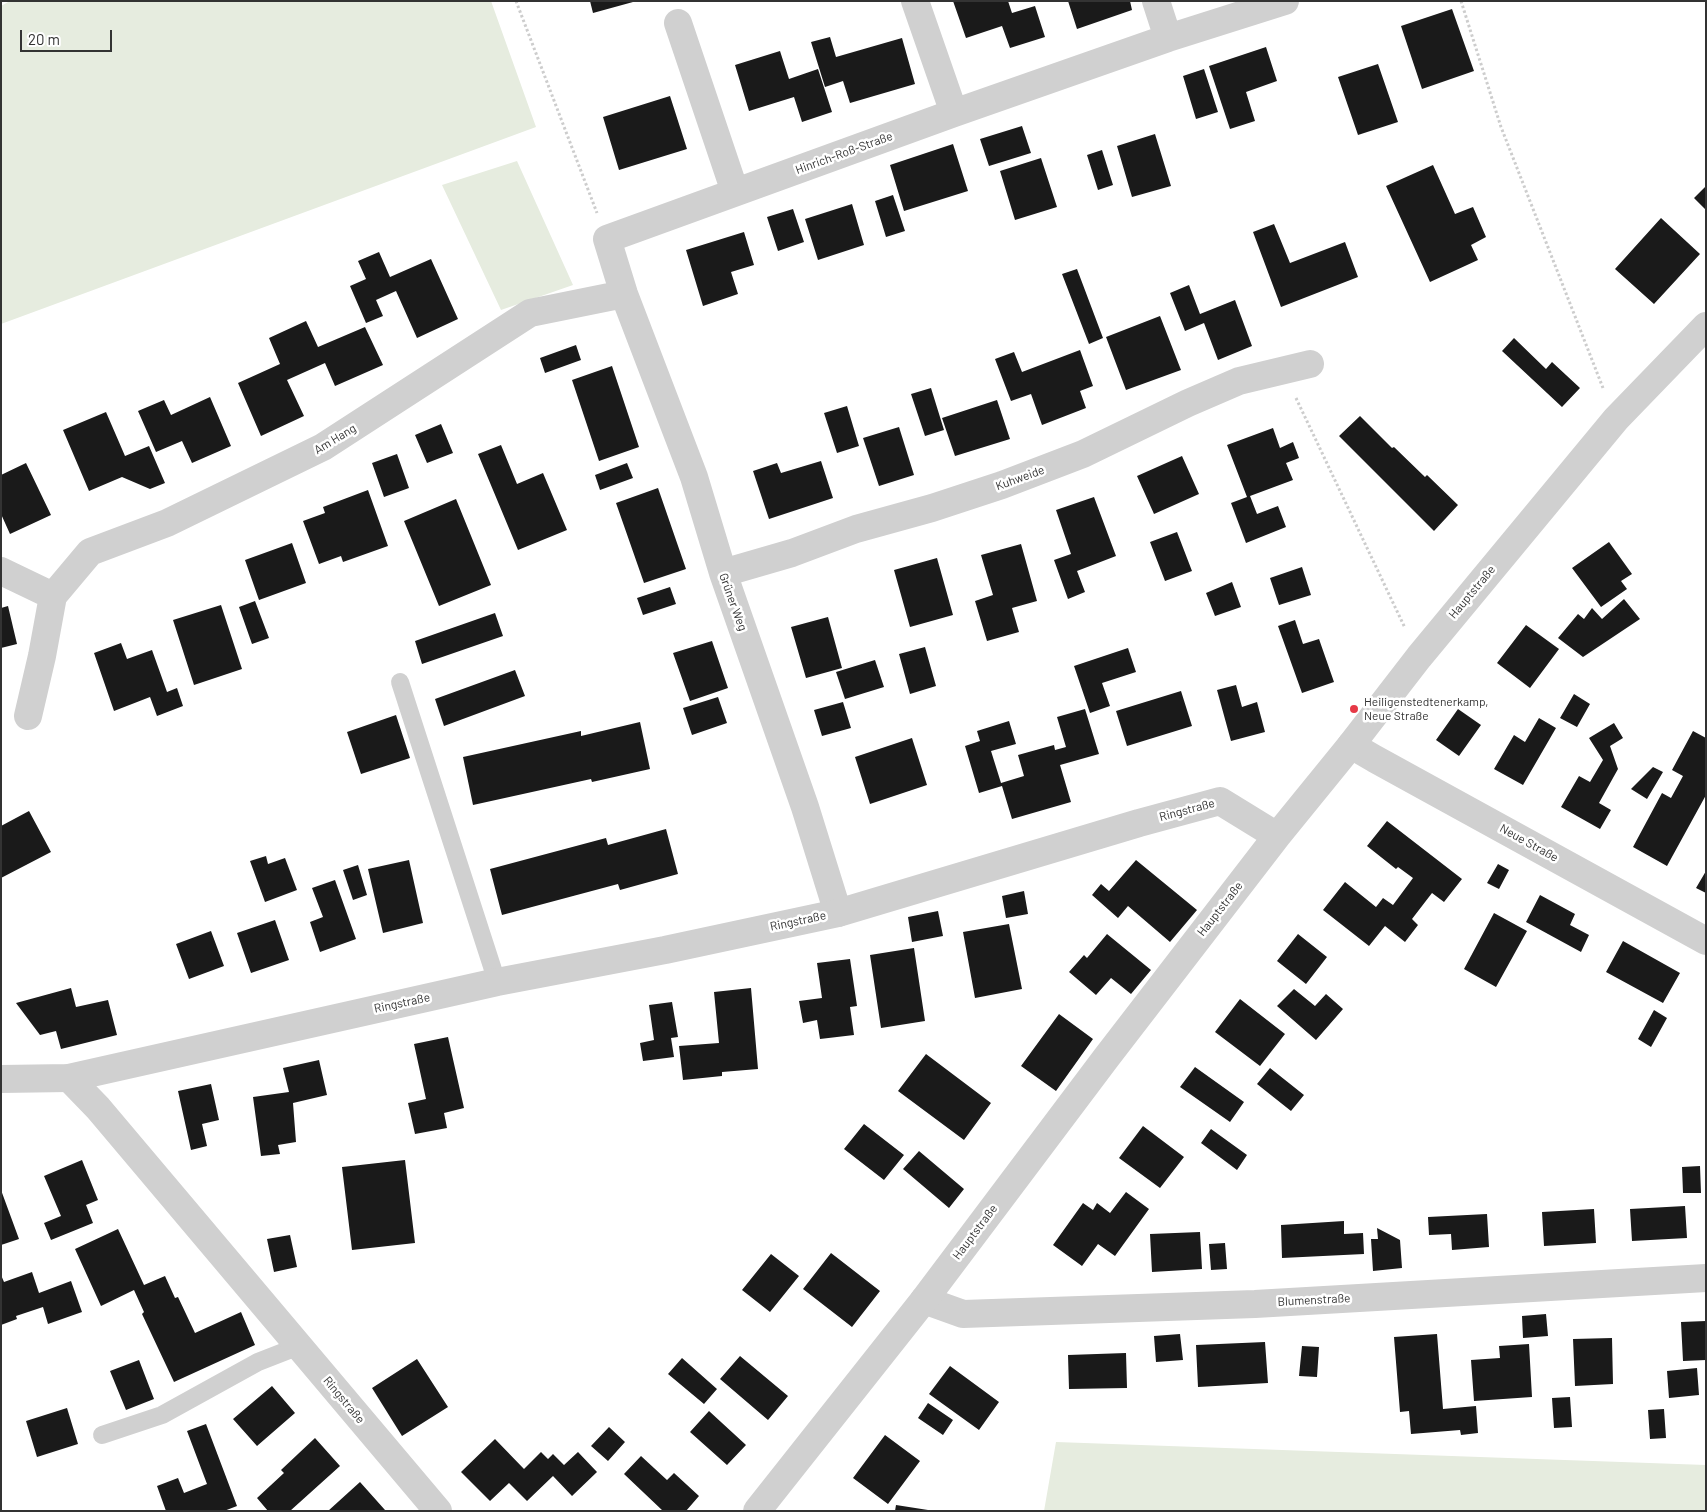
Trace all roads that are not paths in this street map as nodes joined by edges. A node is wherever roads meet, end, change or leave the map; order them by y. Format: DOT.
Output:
graph roads {
  1 [pos="915,1"];
  2 [pos="1156,1"];
  3 [pos="1280,2"];
  4 [pos="678,23"];
  5 [pos="1168,38"];
  6 [pos="954,113"];
  7 [pos="735,192"];
  8 [pos="624,294"];
  9 [pos="1706,326"];
  10 [pos="1310,364"];
  11 [pos="1,571"];
  12 [pos="723,573"];
  13 [pos="53,596"];
  14 [pos="400,682"];
  15 [pos="28,716"];
  16 [pos="1351,745"];
  17 [pos="1277,836"];
  18 [pos="838,913"];
  19 [pos="1706,942"];
  20 [pos="497,982"];
  21 [pos="69,1078"];
  22 [pos="1,1079"];
  23 [pos="1706,1278"];
  24 [pos="924,1300"];
  25 [pos="299,1346"];
  26 [pos="102,1435"];
  27 [pos="438,1511"];
  28 [pos="757,1511"];
  1 -- 6 [label="street"];
  2 -- 5 [label="street"];
  3 -- 5 [label="street, Hinrich-Roß-Straße"];
  4 -- 7 [label="street"];
  5 -- 6 [label="street, Hinrich-Roß-Straße"];
  6 -- 7 [label="street, Hinrich-Roß-Straße"];
  7 -- 8 [label="street, Hinrich-Roß-Straße"];
  8 -- 12 [label="street, Grüner Weg"];
  8 -- 13 [label="street, Am Hang"];
  9 -- 16 [label="street, Hauptstraße"];
  10 -- 12 [label="street, Kuhweide"];
  11 -- 13 [label="street"];
  12 -- 18 [label="street, Grüner Weg"];
  13 -- 15 [label="street, Am Hang"];
  14 -- 20 [label="lane"];
  16 -- 17 [label="street, Hauptstraße"];
  16 -- 19 [label="street, Neue Straße"];
  17 -- 18 [label="street, Ringstraße"];
  17 -- 24 [label="street, Hauptstraße"];
  18 -- 20 [label="street, Ringstraße"];
  20 -- 21 [label="street, Ringstraße"];
  21 -- 22 [label="street"];
  21 -- 25 [label="street, Ringstraße"];
  23 -- 24 [label="street, Blumenstraße"];
  24 -- 28 [label="street, Hauptstraße"];
  25 -- 26 [label="lane"];
  25 -- 27 [label="street, Ringstraße"];
}
